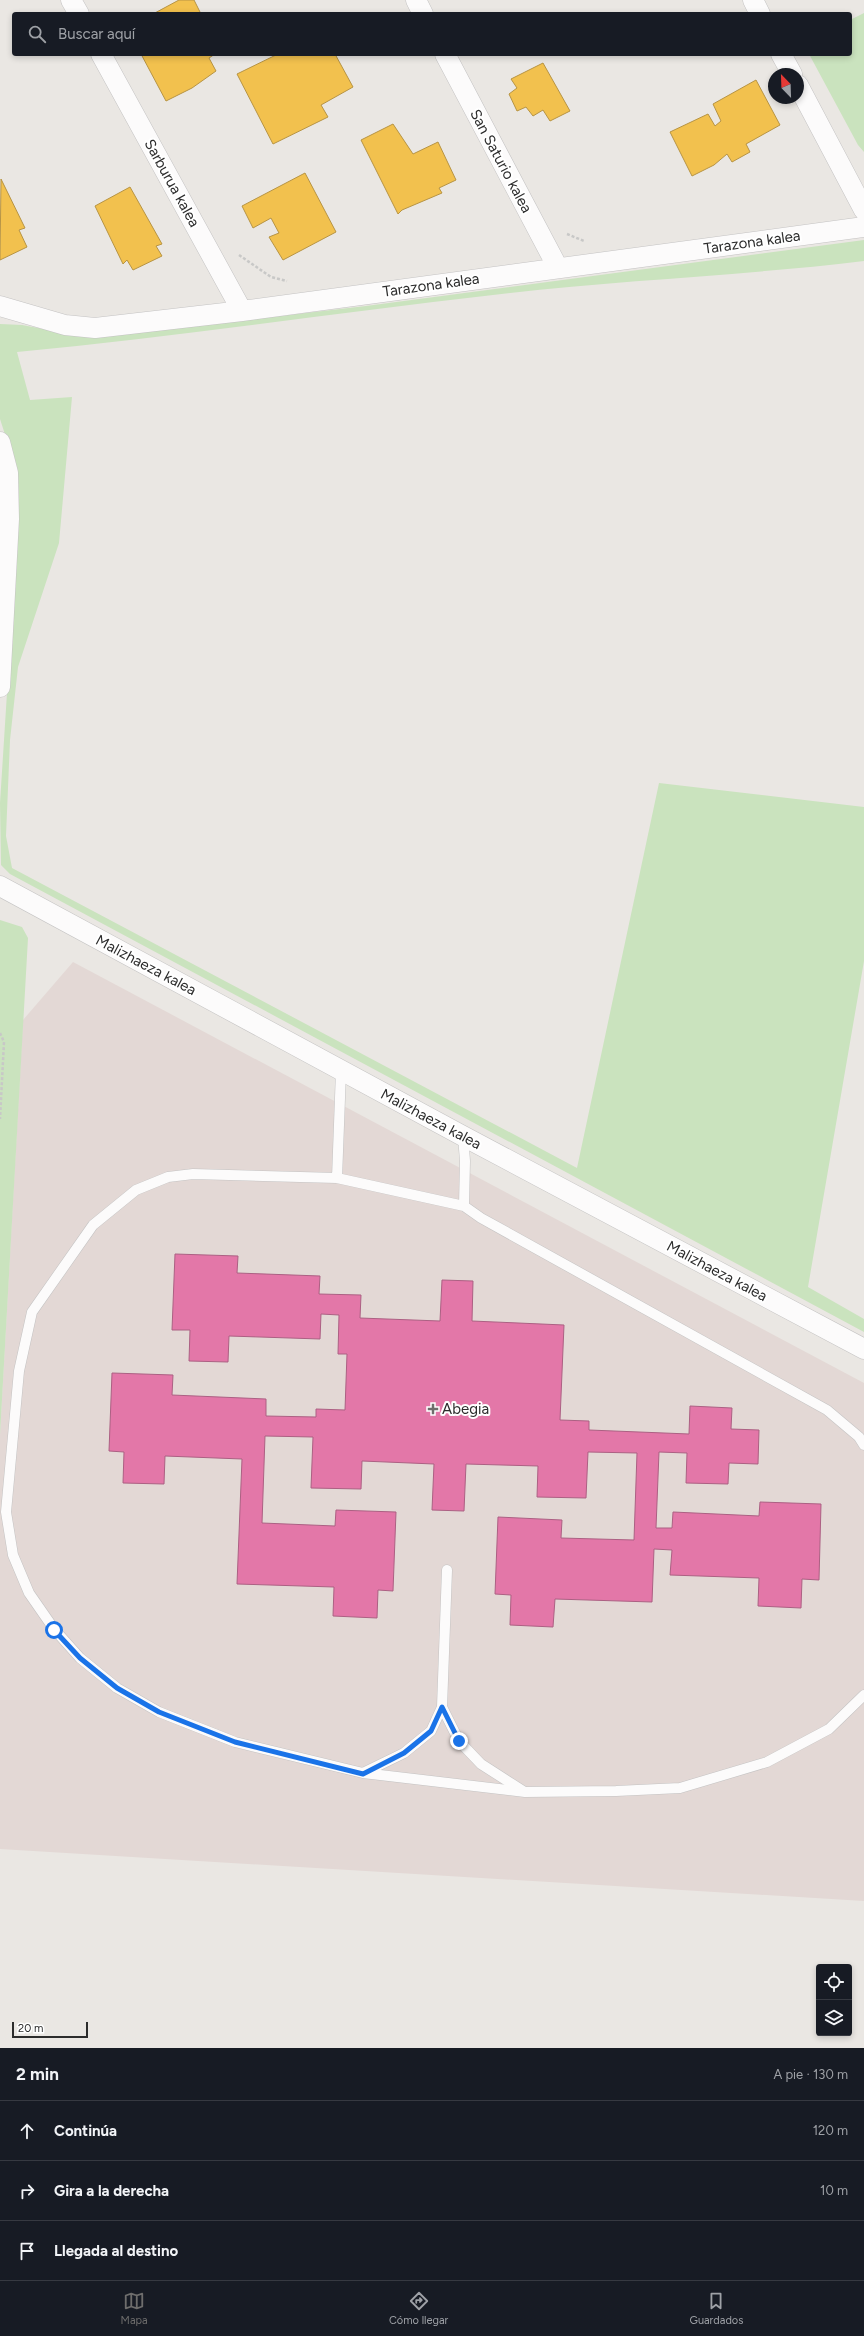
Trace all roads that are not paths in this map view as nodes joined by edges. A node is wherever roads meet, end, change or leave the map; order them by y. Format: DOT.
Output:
graph roads {
  1 [pos="71,0"];
  2 [pos="416,0"];
  3 [pos="753,0"];
  4 [pos="78,12"];
  5 [pos="422,12"];
  6 [pos="759,12"];
  7 [pos="102,56"];
  8 [pos="445,56"];
  9 [pos="782,56"];
  10 [pos="789,68"];
  11 [pos="804,96"];
  12 [pos="864,210"];
  13 [pos="864,227"];
  14 [pos="558,268"];
  15 [pos="0,306"];
  16 [pos="242,311"];
  17 [pos="0,442"];
  18 [pos="3,569"];
  19 [pos="0,686"];
  20 [pos="0,886"];
  21 [pos="341,1071"];
  22 [pos="463,1136"];
  23 [pos="337,1178"];
  24 [pos="464,1206"];
  25 [pos="864,1349"];
  26 [pos="864,1445"];
  27 [pos="447,1570"];
  28 [pos="864,1695"];
  29 [pos="442,1707"];
  30 [pos="363,1774"];
  31 [pos="525,1792"];
  1 -- 4 [label="street"];
  2 -- 5 [label="street"];
  3 -- 6 [label="street"];
  7 -- 16 [label="street, Sarburua kalea"];
  8 -- 14 [label="street, San Saturio kalea"];
  9 -- 10 [label="street"];
  11 -- 12 [label="street"];
  13 -- 14 [label="street, Tarazona kalea"];
  14 -- 16 [label="street, Tarazona kalea"];
  15 -- 16 [label="street, Tarazona kalea"];
  17 -- 18 [label="street"];
  18 -- 19 [label="street"];
  20 -- 21 [label="street, Malizhaeza kalea"];
  21 -- 22 [label="street, Malizhaeza kalea"];
  21 -- 23 [label="lane"];
  22 -- 24 [label="lane"];
  22 -- 25 [label="street, Malizhaeza kalea"];
  23 -- 24 [label="lane"];
  23 -- 30 [label="lane"];
  24 -- 26 [label="lane"];
  27 -- 29 [label="lane"];
  28 -- 31 [label="lane"];
  29 -- 30 [label="lane"];
  29 -- 31 [label="lane"];
  30 -- 31 [label="lane"];
}
